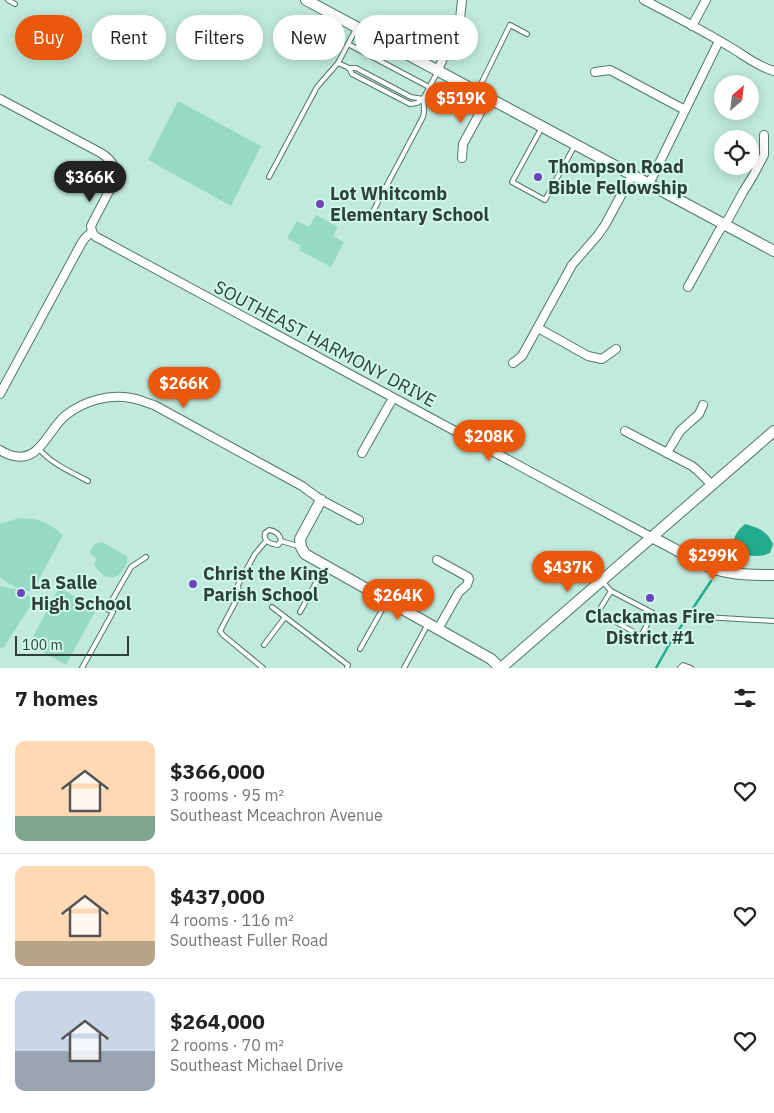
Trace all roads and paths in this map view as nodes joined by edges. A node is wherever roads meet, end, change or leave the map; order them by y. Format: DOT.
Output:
graph roads {
  1 [pos="8,0"];
  2 [pos="306,0"];
  3 [pos="462,0"];
  4 [pos="644,0"];
  5 [pos="706,0"];
  6 [pos="15,4"];
  7 [pos="355,26"];
  8 [pos="692,26"];
  9 [pos="355,31"];
  10 [pos="527,34"];
  11 [pos="719,41"];
  12 [pos="348,44"];
  13 [pos="419,60"];
  14 [pos="338,63"];
  15 [pos="438,70"];
  16 [pos="774,70"];
  17 [pos="595,72"];
  18 [pos="429,87"];
  19 [pos="477,92"];
  20 [pos="488,98"];
  21 [pos="0,99"];
  22 [pos="423,99"];
  23 [pos="685,110"];
  24 [pos="542,127"];
  25 [pos="764,135"];
  26 [pos="575,144"];
  27 [pos="462,158"];
  28 [pos="632,175"];
  29 [pos="270,177"];
  30 [pos="649,184"];
  31 [pos="370,217"];
  32 [pos="724,224"];
  33 [pos="92,232"];
  34 [pos="772,247"];
  35 [pos="688,288"];
  36 [pos="538,328"];
  37 [pos="616,349"];
  38 [pos="513,363"];
  39 [pos="0,394"];
  40 [pos="393,398"];
  41 [pos="703,405"];
  42 [pos="625,431"];
  43 [pos="774,431"];
  44 [pos="39,449"];
  45 [pos="0,450"];
  46 [pos="362,453"];
  47 [pos="667,453"];
  48 [pos="88,482"];
  49 [pos="712,485"];
  50 [pos="321,500"];
  51 [pos="359,520"];
  52 [pos="652,538"];
  53 [pos="266,541"];
  54 [pos="282,541"];
  55 [pos="301,547"];
  56 [pos="146,557"];
  57 [pos="437,560"];
  58 [pos="325,566"];
  59 [pos="774,575"];
  60 [pos="601,581"];
  61 [pos="611,591"];
  62 [pos="387,601"];
  63 [pos="272,607"];
  64 [pos="300,612"];
  65 [pos="285,617"];
  66 [pos="704,617"];
  67 [pos="774,621"];
  68 [pos="428,624"];
  69 [pos="438,629"];
  70 [pos="264,645"];
  71 [pos="360,649"];
  72 [pos="503,667"];
  73 [pos="82,668"];
  74 [pos="263,668"];
  75 [pos="347,668"];
  76 [pos="404,668"];
  77 [pos="680,668"];
  78 [pos="692,668"];
  1 -- 6 [label="lane"];
  2 -- 7 [label="street"];
  3 -- 15 [label="street"];
  4 -- 8 [label="street"];
  5 -- 8 [label="street"];
  8 -- 11 [label="street"];
  9 -- 12 [label="lane"];
  10 -- 19 [label="lane"];
  11 -- 16 [label="street"];
  11 -- 23 [label="street"];
  12 -- 14 [label="lane"];
  12 -- 18 [label="lane"];
  13 -- 15 [label="street"];
  14 -- 22 [label="lane"];
  14 -- 29 [label="lane"];
  15 -- 18 [label="lane"];
  15 -- 19 [label="street"];
  17 -- 23 [label="street"];
  18 -- 22 [label="lane"];
  19 -- 20 [label="street"];
  20 -- 24 [label="street"];
  20 -- 27 [label="street"];
  21 -- 33 [label="street"];
  22 -- 31 [label="lane"];
  23 -- 30 [label="street"];
  24 -- 26 [label="street"];
  24 -- 26 [label="lane"];
  25 -- 32 [label="street"];
  26 -- 28 [label="street"];
  28 -- 30 [label="street"];
  28 -- 36 [label="street"];
  30 -- 32 [label="street"];
  32 -- 34 [label="street"];
  32 -- 35 [label="street"];
  33 -- 39 [label="street"];
  33 -- 40 [label="street, SOUTHEAST HARMONY DRIVE"];
  36 -- 37 [label="street"];
  36 -- 38 [label="street"];
  40 -- 46 [label="street"];
  40 -- 52 [label="street, SOUTHEAST HARMONY DRIVE"];
  41 -- 47 [label="street"];
  42 -- 47 [label="street"];
  43 -- 49 [label="street"];
  44 -- 45 [label="street"];
  44 -- 48 [label="lane"];
  44 -- 50 [label="street"];
  47 -- 49 [label="street"];
  49 -- 52 [label="street"];
  50 -- 51 [label="street"];
  50 -- 55 [label="street"];
  52 -- 59 [label="street"];
  52 -- 60 [label="street"];
  53 -- 54 [label="lane"];
  53 -- 54 [label="lane"];
  53 -- 74 [label="lane"];
  54 -- 55 [label="lane"];
  55 -- 58 [label="street"];
  56 -- 73 [label="lane"];
  57 -- 69 [label="street"];
  58 -- 62 [label="street"];
  58 -- 64 [label="lane"];
  60 -- 61 [label="lane"];
  60 -- 72 [label="street"];
  61 -- 61 [label="lane"];
  62 -- 68 [label="street"];
  62 -- 71 [label="lane"];
  63 -- 65 [label="lane"];
  65 -- 70 [label="lane"];
  65 -- 75 [label="lane"];
  66 -- 67 [label="lane"];
  68 -- 69 [label="street"];
  68 -- 76 [label="lane"];
  69 -- 72 [label="street"];
  77 -- 78 [label="lane"];
}
